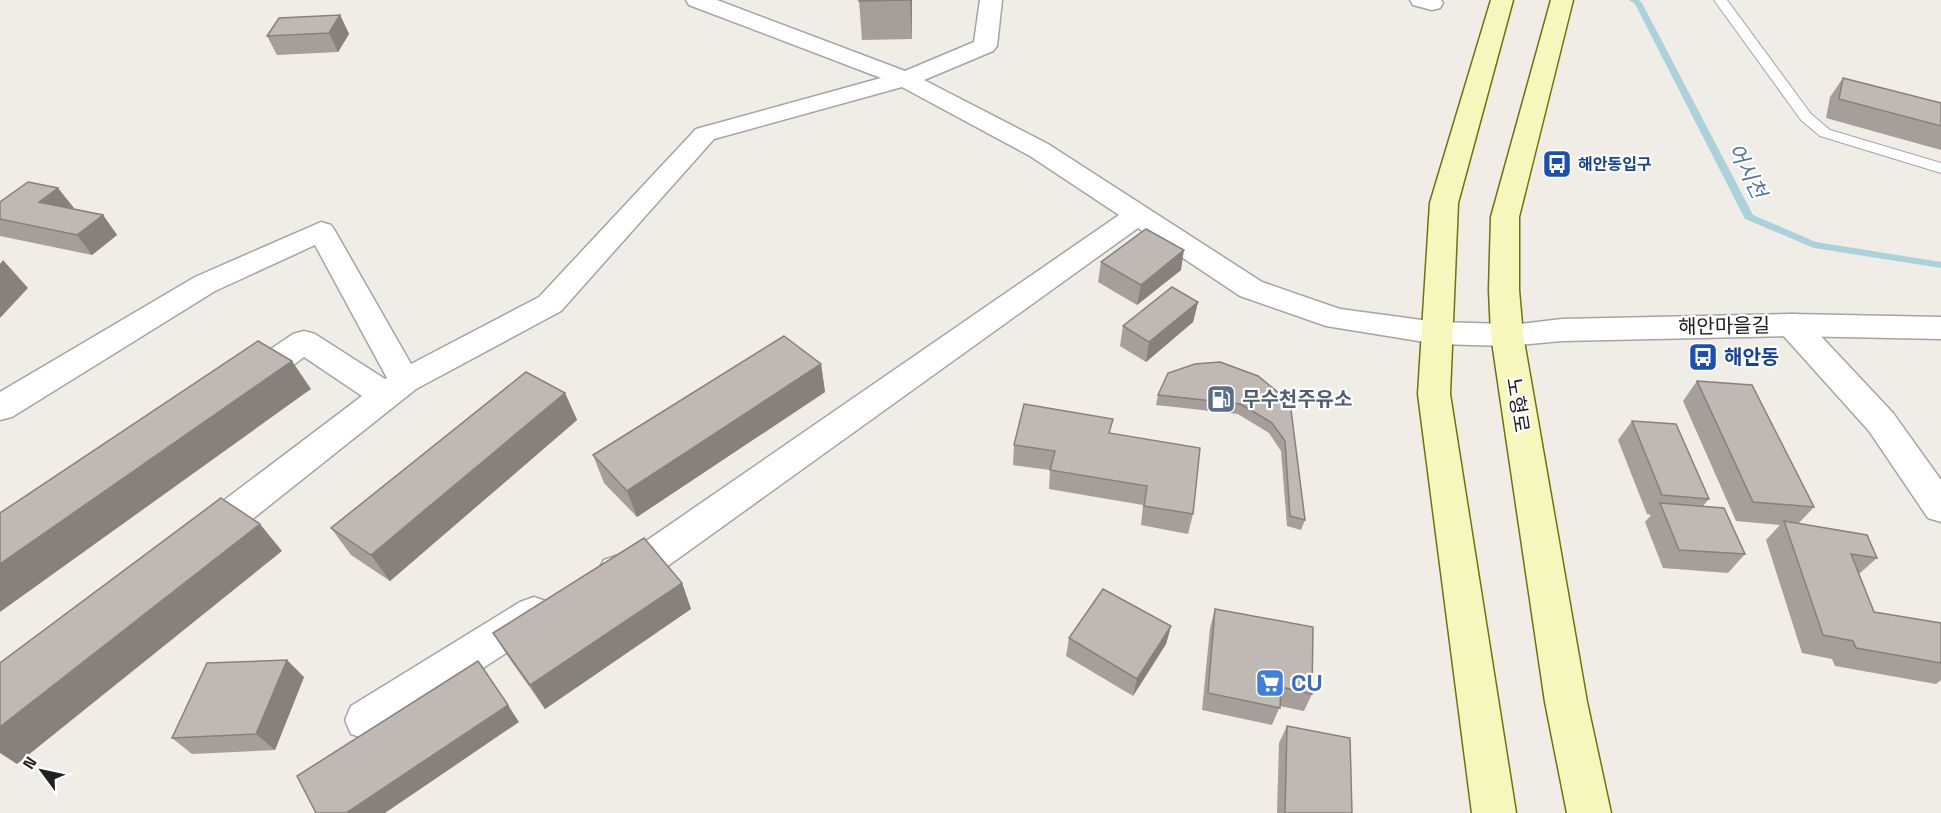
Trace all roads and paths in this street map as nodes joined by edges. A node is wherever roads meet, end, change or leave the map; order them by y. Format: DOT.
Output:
graph roads {
  1 [pos="697,0"];
  2 [pos="991,0"];
  3 [pos="1502,0"];
  4 [pos="1562,0"];
  5 [pos="1720,0"];
  6 [pos="905,79"];
  7 [pos="1941,168"];
  8 [pos="1139,214"];
  9 [pos="1792,325"];
  10 [pos="1941,328"];
  11 [pos="1437,333"];
  12 [pos="1507,335"];
  13 [pos="396,389"];
  14 [pos="215,402"];
  15 [pos="0,408"];
  16 [pos="1941,508"];
  17 [pos="179,556"];
  18 [pos="366,720"];
  19 [pos="1494,813"];
  20 [pos="1588,813"];
  1 -- 6 [label="street, 해안마을길"];
  2 -- 6 [label="street"];
  3 -- 11 [label="main road"];
  4 -- 12 [label="main road, 노형로"];
  5 -- 7 [label="lane"];
  6 -- 8 [label="street, 해안마을길"];
  6 -- 13 [label="street"];
  8 -- 11 [label="street, 해안마을길"];
  8 -- 18 [label="street"];
  9 -- 10 [label="street, 해안마을길"];
  9 -- 12 [label="street, 해안마을길"];
  9 -- 16 [label="street"];
  11 -- 12 [label="street, 해안마을길"];
  11 -- 19 [label="main road"];
  12 -- 20 [label="main road, 노형로"];
  13 -- 14 [label="street"];
  13 -- 15 [label="street"];
  13 -- 17 [label="street"];
}
